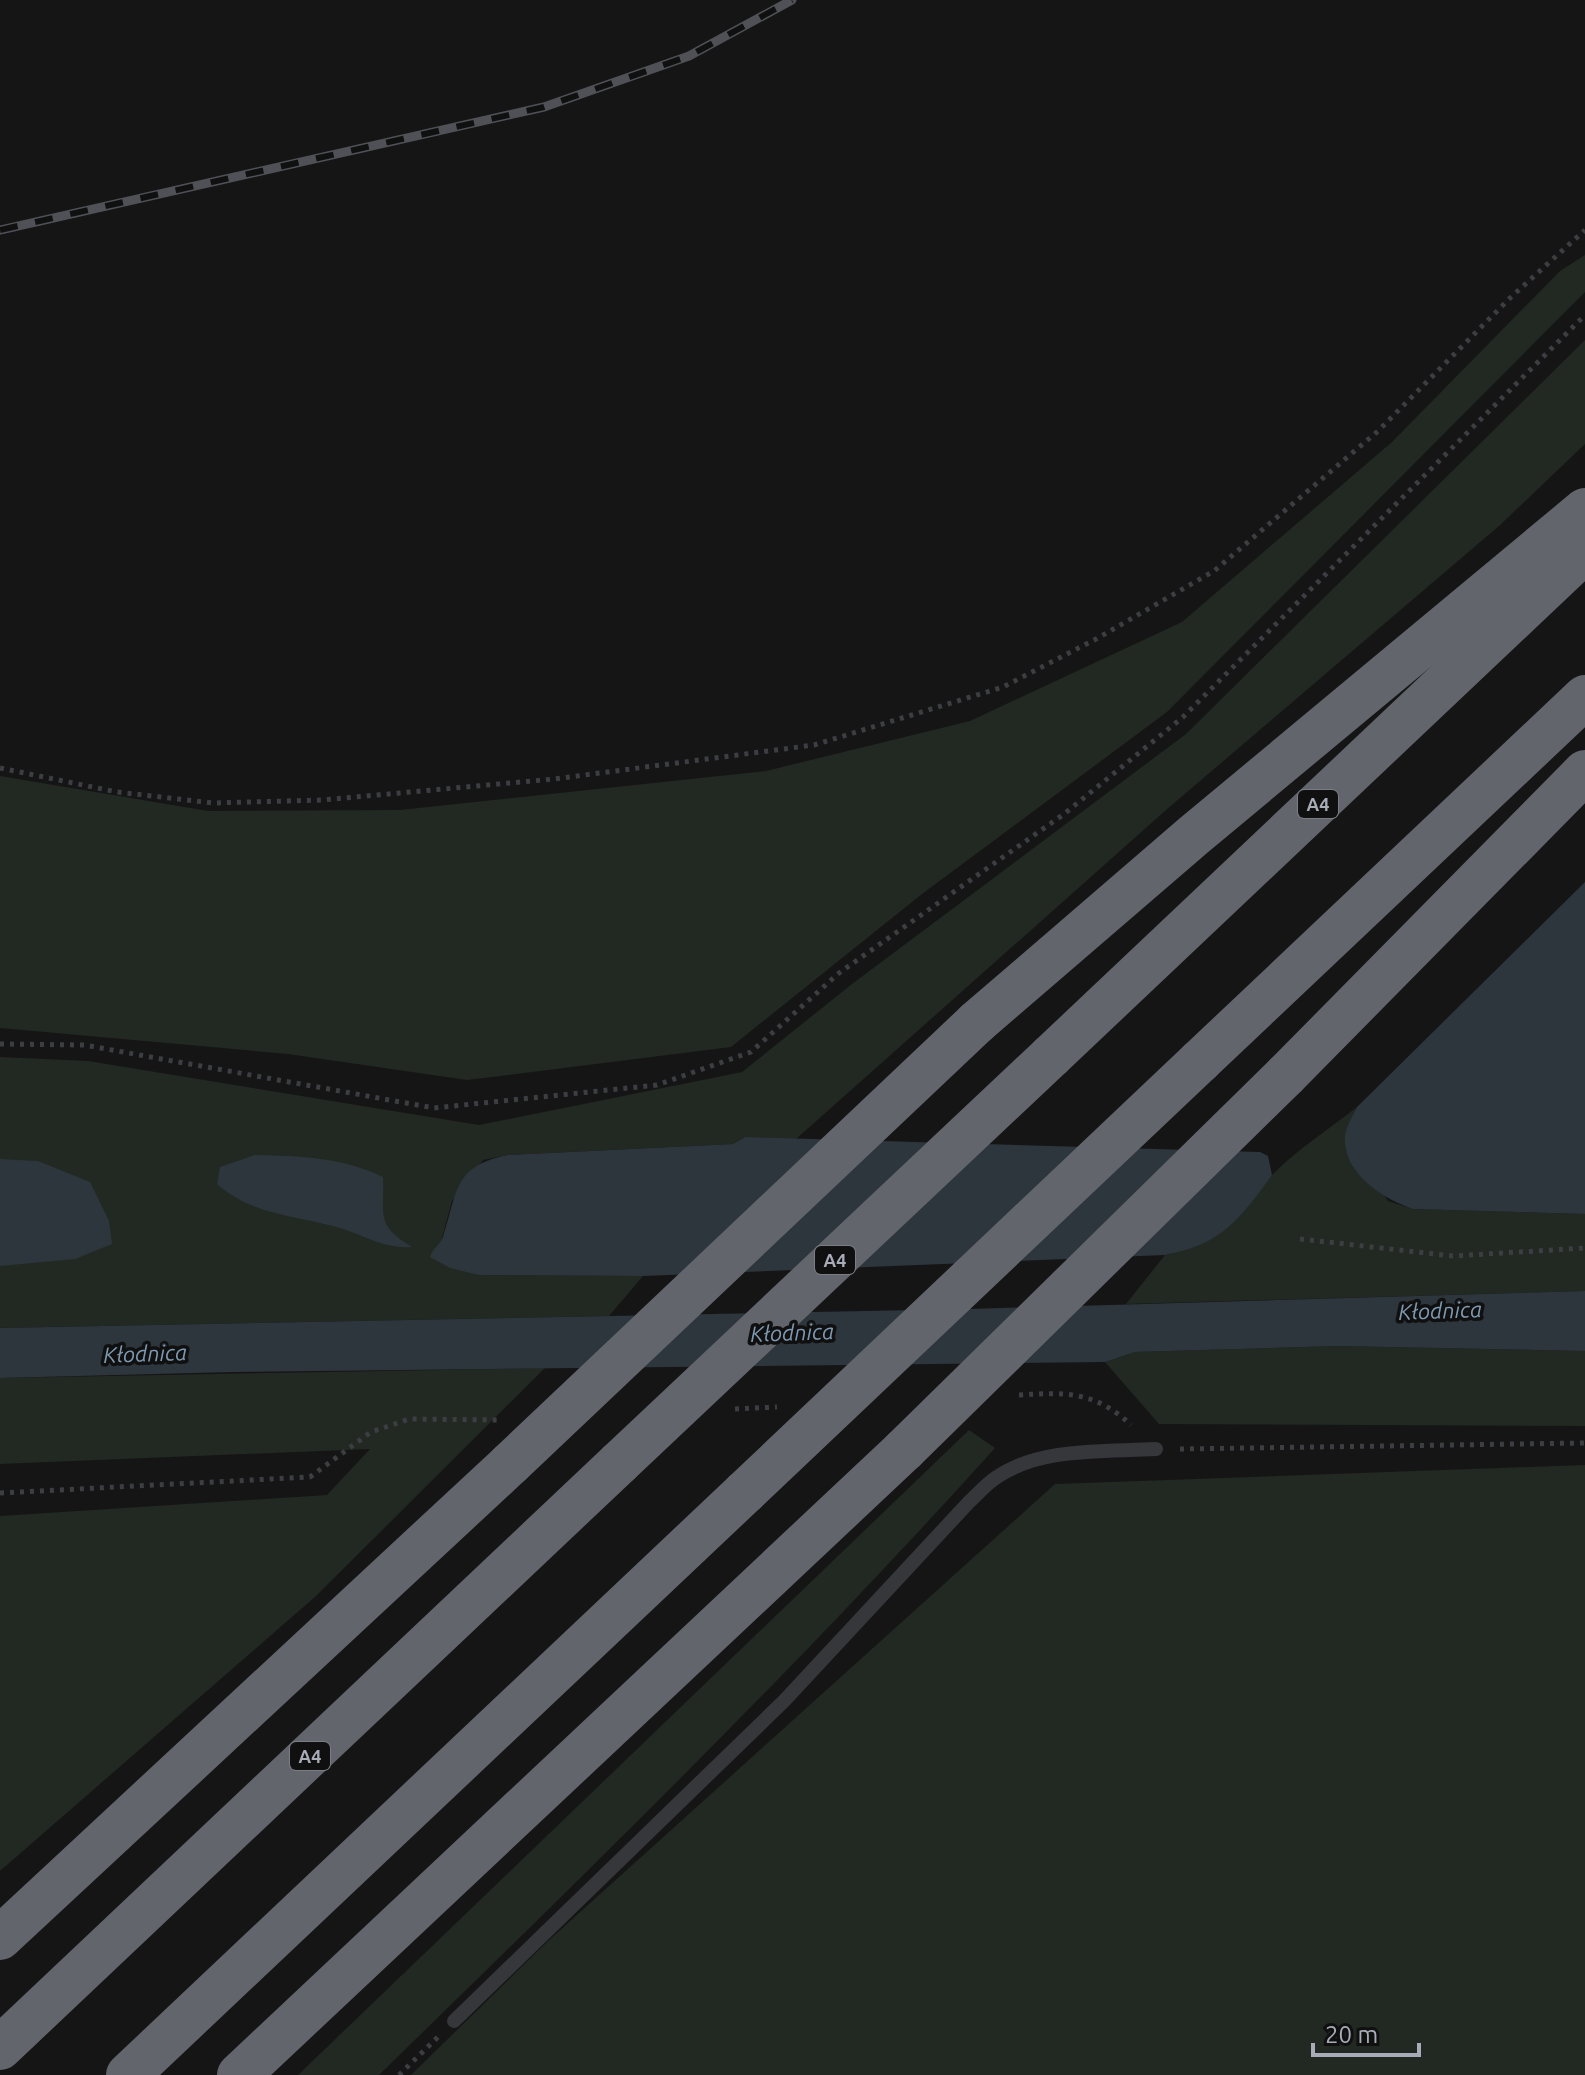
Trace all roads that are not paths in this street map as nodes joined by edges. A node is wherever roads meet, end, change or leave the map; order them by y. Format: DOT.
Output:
graph roads {
  1 [pos="1585,510"];
  2 [pos="1585,551"];
  3 [pos="1585,697"];
  4 [pos="1585,772"];
  5 [pos="1156,1449"];
  6 [pos="0,1938"];
  7 [pos="454,2021"];
  8 [pos="0,2048"];
  9 [pos="128,2075"];
  10 [pos="239,2075"];
  1 -- 6 [label="highway, bridge"];
  2 -- 8 [label="highway, A4, bridge"];
  3 -- 9 [label="highway, bridge"];
  4 -- 10 [label="highway, bridge"];
  5 -- 7 [label="lane"];
}
